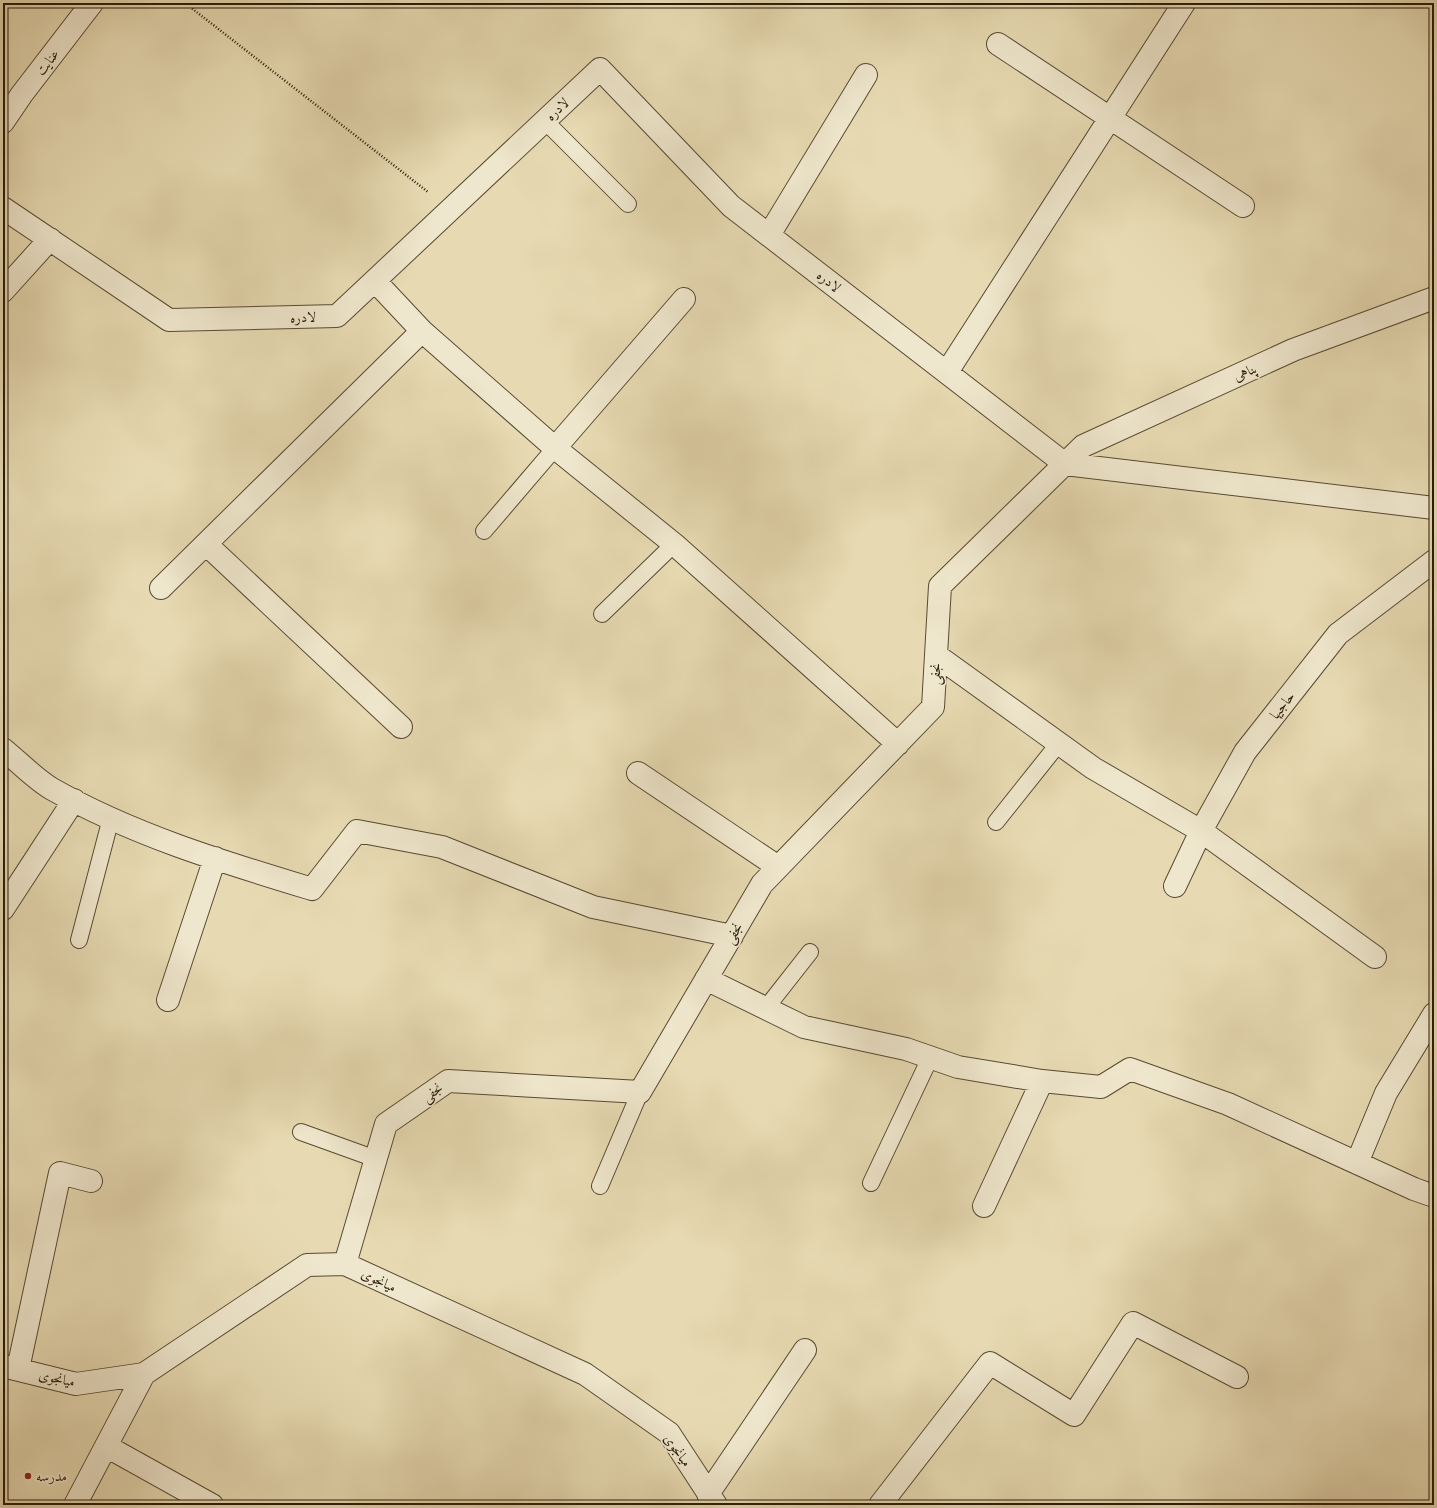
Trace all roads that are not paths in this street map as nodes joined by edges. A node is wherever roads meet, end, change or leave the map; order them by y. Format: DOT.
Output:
graph roads {
  1 [pos="92,3"];
  2 [pos="1184,3"];
  3 [pos="998,44"];
  4 [pos="866,75"];
  5 [pos="1110,118"];
  6 [pos="545,121"];
  7 [pos="3,122"];
  8 [pos="628,204"];
  9 [pos="1243,206"];
  10 [pos="3,208"];
  11 [pos="769,235"];
  12 [pos="50,239"];
  13 [pos="375,281"];
  14 [pos="3,291"];
  15 [pos="1434,298"];
  16 [pos="684,299"];
  17 [pos="422,331"];
  18 [pos="947,372"];
  19 [pos="555,448"];
  20 [pos="1065,464"];
  21 [pos="1434,508"];
  22 [pos="484,531"];
  23 [pos="206,544"];
  24 [pos="674,544"];
  25 [pos="1434,561"];
  26 [pos="161,588"];
  27 [pos="602,614"];
  28 [pos="936,655"];
  29 [pos="401,727"];
  30 [pos="1059,743"];
  31 [pos="898,744"];
  32 [pos="3,749"];
  33 [pos="638,773"];
  34 [pos="74,800"];
  35 [pos="111,818"];
  36 [pos="996,822"];
  37 [pos="1202,830"];
  38 [pos="215,858"];
  39 [pos="778,867"];
  40 [pos="1175,886"];
  41 [pos="3,909"];
  42 [pos="732,936"];
  43 [pos="79,940"];
  44 [pos="810,952"];
  45 [pos="1375,957"];
  46 [pos="706,979"];
  47 [pos="168,1000"];
  48 [pos="766,1008"];
  49 [pos="1434,1014"];
  50 [pos="930,1058"];
  51 [pos="1042,1081"];
  52 [pos="640,1092"];
  53 [pos="301,1132"];
  54 [pos="376,1159"];
  55 [pos="1357,1163"];
  56 [pos="91,1181"];
  57 [pos="871,1183"];
  58 [pos="600,1186"];
  59 [pos="1434,1196"];
  60 [pos="984,1206"];
  61 [pos="345,1264"];
  62 [pos="805,1350"];
  63 [pos="10,1367"];
  64 [pos="144,1374"];
  65 [pos="1238,1378"];
  66 [pos="106,1446"];
  67 [pos="712,1499"];
  68 [pos="74,1505"];
  69 [pos="212,1505"];
  70 [pos="880,1505"];
  1 -- 7 [label="street, عنایت"];
  2 -- 5 [label="street"];
  3 -- 5 [label="street"];
  4 -- 11 [label="street"];
  5 -- 9 [label="street"];
  5 -- 18 [label="street"];
  6 -- 8 [label="lane"];
  6 -- 11 [label="street, لادره"];
  6 -- 13 [label="street, لادره"];
  10 -- 12 [label="street, لادره"];
  11 -- 18 [label="street, لادره"];
  12 -- 13 [label="street, لادره"];
  12 -- 14 [label="street"];
  13 -- 17 [label="street"];
  15 -- 20 [label="street, پناهی"];
  16 -- 19 [label="street"];
  17 -- 19 [label="street"];
  17 -- 23 [label="street"];
  18 -- 20 [label="street, لادره"];
  19 -- 22 [label="lane"];
  19 -- 24 [label="street"];
  20 -- 21 [label="street"];
  20 -- 28 [label="street, نجفی"];
  23 -- 26 [label="street"];
  23 -- 29 [label="street"];
  24 -- 27 [label="lane"];
  24 -- 31 [label="street"];
  25 -- 37 [label="street, حاجیها"];
  28 -- 30 [label="street"];
  28 -- 31 [label="street, نجفی"];
  30 -- 36 [label="lane"];
  30 -- 37 [label="street"];
  31 -- 39 [label="street, نجفی"];
  32 -- 34 [label="street"];
  33 -- 39 [label="street"];
  34 -- 35 [label="street"];
  34 -- 41 [label="street"];
  35 -- 38 [label="street"];
  35 -- 43 [label="lane"];
  37 -- 40 [label="street, حاجیها"];
  37 -- 45 [label="street"];
  38 -- 42 [label="street"];
  38 -- 47 [label="street"];
  39 -- 42 [label="street, نجفی"];
  42 -- 46 [label="street, نجفی"];
  44 -- 48 [label="lane"];
  46 -- 48 [label="street"];
  46 -- 52 [label="street, نجفی"];
  48 -- 50 [label="street"];
  49 -- 55 [label="street"];
  50 -- 51 [label="street"];
  50 -- 57 [label="lane"];
  51 -- 55 [label="street"];
  51 -- 60 [label="street"];
  52 -- 54 [label="street, نجفی"];
  52 -- 58 [label="lane"];
  53 -- 54 [label="lane"];
  54 -- 61 [label="street, نجفی"];
  55 -- 59 [label="street"];
  56 -- 63 [label="street"];
  61 -- 64 [label="street, میانجوی"];
  61 -- 67 [label="street, میانجوی"];
  62 -- 67 [label="street"];
  63 -- 64 [label="street, میانجوی"];
  64 -- 66 [label="street"];
  65 -- 70 [label="street"];
  66 -- 68 [label="street"];
  66 -- 69 [label="street"];
}
